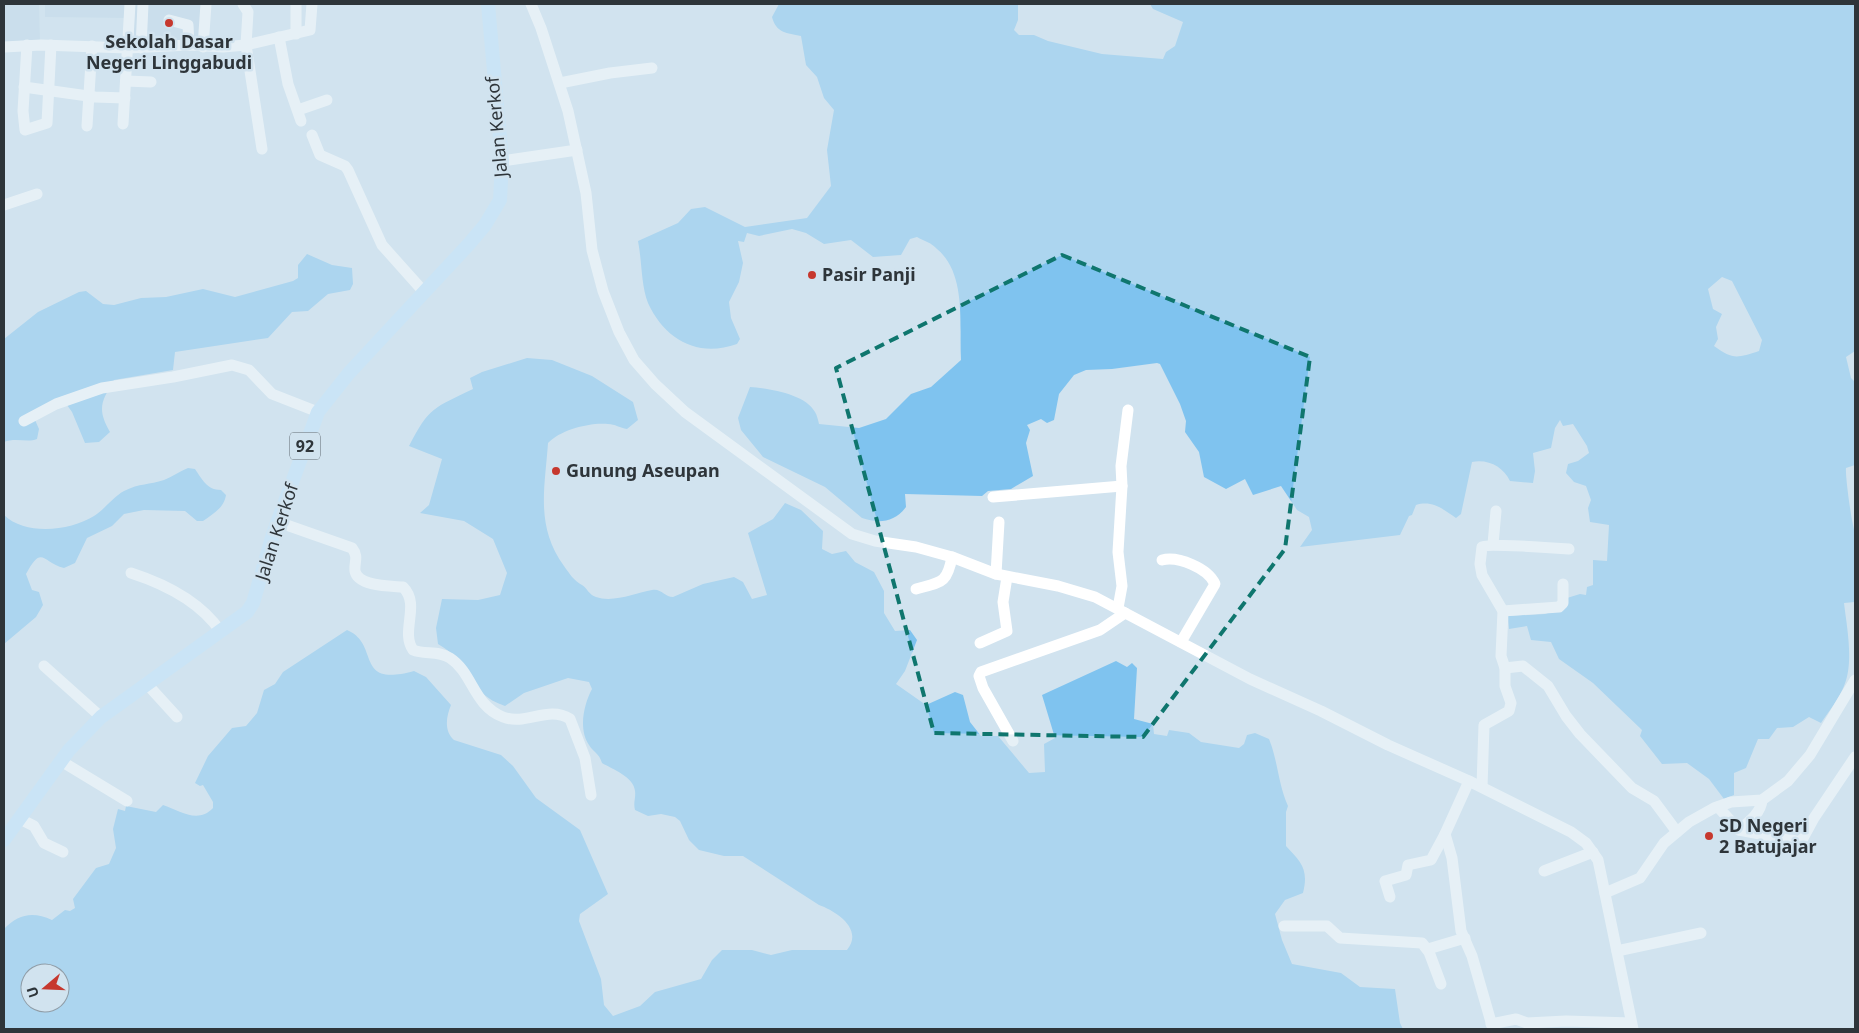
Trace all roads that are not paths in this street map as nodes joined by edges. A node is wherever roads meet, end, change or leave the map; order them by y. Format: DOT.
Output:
graph roads {
  1 [pos="130,4"];
  2 [pos="143,4"];
  3 [pos="206,4"];
  4 [pos="243,4"];
  5 [pos="296,4"];
  6 [pos="312,4"];
  7 [pos="488,4"];
  8 [pos="531,4"];
  9 [pos="169,20"];
  10 [pos="296,34"];
  11 [pos="279,37"];
  12 [pos="27,45"];
  13 [pos="51,45"];
  14 [pos="189,45"];
  15 [pos="246,45"];
  16 [pos="92,46"];
  17 [pos="203,46"];
  18 [pos="4,47"];
  19 [pos="128,48"];
  20 [pos="141,48"];
  21 [pos="652,68"];
  22 [pos="126,81"];
  23 [pos="151,82"];
  24 [pos="560,83"];
  25 [pos="24,88"];
  26 [pos="48,90"];
  27 [pos="87,96"];
  28 [pos="125,98"];
  29 [pos="327,100"];
  30 [pos="123,124"];
  31 [pos="87,126"];
  32 [pos="312,135"];
  33 [pos="262,149"];
  34 [pos="577,150"];
  35 [pos="502,161"];
  36 [pos="38,194"];
  37 [pos="4,205"];
  38 [pos="424,292"];
  39 [pos="1128,410"];
  40 [pos="318,412"];
  41 [pos="24,421"];
  42 [pos="1122,486"];
  43 [pos="993,496"];
  44 [pos="1496,511"];
  45 [pos="278,522"];
  46 [pos="999,522"];
  47 [pos="1492,544"];
  48 [pos="1569,549"];
  49 [pos="952,557"];
  50 [pos="1162,560"];
  51 [pos="131,573"];
  52 [pos="1001,576"];
  53 [pos="1563,584"];
  54 [pos="916,589"];
  55 [pos="1122,610"];
  56 [pos="1503,611"];
  57 [pos="221,632"];
  58 [pos="1181,642"];
  59 [pos="980,643"];
  60 [pos="44,666"];
  61 [pos="1505,668"];
  62 [pos="1855,680"];
  63 [pos="146,683"];
  64 [pos="177,716"];
  65 [pos="101,717"];
  66 [pos="1013,741"];
  67 [pos="1855,757"];
  68 [pos="61,761"];
  69 [pos="1469,781"];
  70 [pos="1482,787"];
  71 [pos="591,795"];
  72 [pos="1762,800"];
  73 [pos="127,802"];
  74 [pos="1718,807"];
  75 [pos="20,819"];
  76 [pos="1739,830"];
  77 [pos="1677,832"];
  78 [pos="1445,834"];
  79 [pos="4,840"];
  80 [pos="63,852"];
  81 [pos="1593,852"];
  82 [pos="1544,871"];
  83 [pos="1605,893"];
  84 [pos="1390,897"];
  85 [pos="1284,926"];
  86 [pos="1701,933"];
  87 [pos="1465,938"];
  88 [pos="1428,949"];
  89 [pos="1617,951"];
  90 [pos="1441,984"];
  91 [pos="1492,1026"];
  92 [pos="1632,1026"];
  1 -- 19 [label="street"];
  2 -- 20 [label="street"];
  3 -- 17 [label="street"];
  4 -- 15 [label="street"];
  5 -- 10 [label="street"];
  6 -- 10 [label="street"];
  7 -- 35 [label="main road, Jalan Kerkof / 92"];
  8 -- 24 [label="street"];
  9 -- 14 [label="street"];
  10 -- 11 [label="street"];
  11 -- 15 [label="street"];
  11 -- 29 [label="street"];
  12 -- 13 [label="street"];
  12 -- 18 [label="street"];
  12 -- 25 [label="street"];
  13 -- 16 [label="street"];
  13 -- 26 [label="street"];
  14 -- 17 [label="street"];
  14 -- 20 [label="street"];
  15 -- 17 [label="street"];
  15 -- 33 [label="street"];
  16 -- 19 [label="street"];
  16 -- 27 [label="street"];
  19 -- 20 [label="street"];
  19 -- 22 [label="street"];
  21 -- 24 [label="street"];
  22 -- 23 [label="street"];
  22 -- 28 [label="street"];
  24 -- 34 [label="street"];
  25 -- 26 [label="street"];
  25 -- 26 [label="street"];
  26 -- 27 [label="street"];
  27 -- 28 [label="street"];
  27 -- 31 [label="street"];
  28 -- 30 [label="street"];
  32 -- 38 [label="street"];
  34 -- 35 [label="street"];
  34 -- 49 [label="street"];
  35 -- 38 [label="main road, Jalan Kerkof / 92"];
  36 -- 37 [label="street"];
  38 -- 40 [label="main road, Jalan Kerkof / 92"];
  39 -- 42 [label="street"];
  40 -- 41 [label="street"];
  40 -- 45 [label="main road, Jalan Kerkof / 92"];
  42 -- 43 [label="street"];
  42 -- 55 [label="street"];
  44 -- 47 [label="street"];
  45 -- 57 [label="main road, Jalan Kerkof / 92"];
  45 -- 71 [label="street"];
  46 -- 52 [label="street"];
  47 -- 48 [label="street"];
  47 -- 56 [label="street"];
  49 -- 52 [label="street"];
  49 -- 54 [label="street"];
  50 -- 58 [label="street"];
  51 -- 57 [label="street"];
  52 -- 55 [label="street"];
  52 -- 59 [label="street"];
  53 -- 56 [label="street"];
  55 -- 58 [label="street"];
  55 -- 66 [label="street"];
  56 -- 61 [label="street"];
  57 -- 63 [label="main road, Jalan Kerkof / 92"];
  58 -- 69 [label="street"];
  60 -- 65 [label="street"];
  61 -- 70 [label="street"];
  61 -- 77 [label="street"];
  62 -- 72 [label="street"];
  63 -- 64 [label="street"];
  63 -- 65 [label="main road, Jalan Kerkof / 92"];
  65 -- 68 [label="main road, Jalan Kerkof / 92"];
  67 -- 76 [label="street"];
  68 -- 73 [label="street"];
  68 -- 75 [label="main road, Jalan Kerkof / 92"];
  69 -- 70 [label="street"];
  69 -- 78 [label="street"];
  70 -- 81 [label="street"];
  72 -- 74 [label="street"];
  72 -- 76 [label="street"];
  74 -- 76 [label="street"];
  74 -- 77 [label="street"];
  75 -- 79 [label="main road, Jalan Kerkof / 92"];
  75 -- 80 [label="street"];
  77 -- 83 [label="street"];
  78 -- 84 [label="street"];
  78 -- 87 [label="street"];
  81 -- 82 [label="street"];
  81 -- 83 [label="street"];
  83 -- 89 [label="street"];
  85 -- 88 [label="street"];
  86 -- 89 [label="street"];
  87 -- 88 [label="street"];
  87 -- 91 [label="street"];
  88 -- 90 [label="street"];
  89 -- 92 [label="street"];
  91 -- 92 [label="street"];
}
